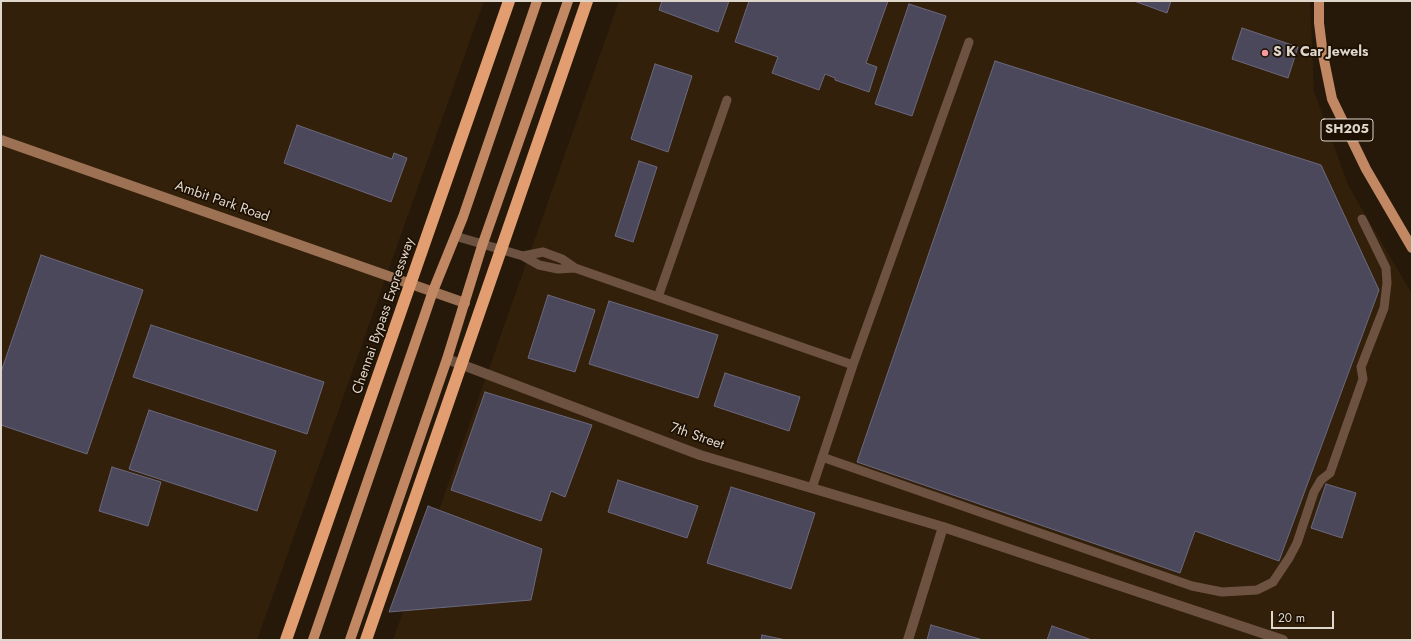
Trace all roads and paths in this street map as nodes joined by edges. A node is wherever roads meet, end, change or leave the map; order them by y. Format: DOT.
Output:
graph roads {
  1 [pos="509,1"];
  2 [pos="537,1"];
  3 [pos="568,1"];
  4 [pos="586,1"];
  5 [pos="1319,1"];
  6 [pos="969,42"];
  7 [pos="726,100"];
  8 [pos="1,140"];
  9 [pos="1362,219"];
  10 [pos="455,236"];
  11 [pos="483,244"];
  12 [pos="1412,248"];
  13 [pos="433,291"];
  14 [pos="658,297"];
  15 [pos="466,303"];
  16 [pos="447,359"];
  17 [pos="853,365"];
  18 [pos="822,457"];
  19 [pos="812,488"];
  20 [pos="943,527"];
  21 [pos="286,640"];
  22 [pos="313,640"];
  23 [pos="350,640"];
  24 [pos="366,640"];
  25 [pos="908,640"];
  26 [pos="1283,640"];
  1 -- 21 [label="highway, Chennai Bypass Expressway, bridge"];
  2 -- 10 [label="main road"];
  3 -- 11 [label="main road"];
  4 -- 24 [label="highway, bridge"];
  5 -- 12 [label="main road, SH205"];
  6 -- 17 [label="lane"];
  7 -- 14 [label="lane"];
  8 -- 13 [label="street, Ambit Park Road"];
  9 -- 18 [label="lane"];
  10 -- 11 [label="lane"];
  10 -- 13 [label="main road"];
  11 -- 14 [label="lane"];
  11 -- 15 [label="main road"];
  13 -- 15 [label="street, Ambit Park Road"];
  13 -- 22 [label="main road"];
  14 -- 17 [label="lane"];
  15 -- 16 [label="main road"];
  16 -- 19 [label="street, 7th Street"];
  16 -- 23 [label="main road"];
  17 -- 18 [label="lane"];
  18 -- 19 [label="lane"];
  19 -- 20 [label="street, 7th Street"];
  20 -- 25 [label="street"];
  20 -- 26 [label="street, 7th Street"];
}
